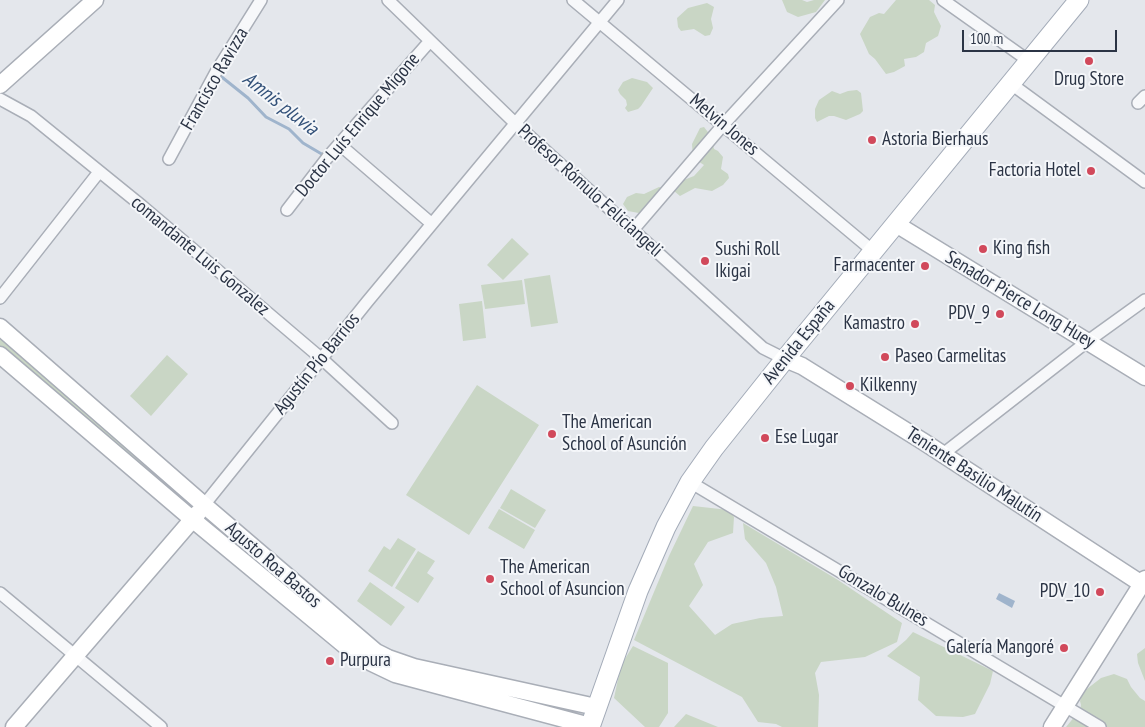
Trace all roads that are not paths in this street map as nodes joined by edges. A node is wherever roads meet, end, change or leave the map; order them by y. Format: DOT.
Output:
graph roads {
  1 [pos="95,0"];
  2 [pos="261,0"];
  3 [pos="573,0"];
  4 [pos="618,0"];
  5 [pos="838,0"];
  6 [pos="943,0"];
  7 [pos="1079,0"];
  8 [pos="394,2"];
  9 [pos="601,22"];
  10 [pos="430,41"];
  11 [pos="1030,61"];
  12 [pos="1010,83"];
  13 [pos="0,86"];
  14 [pos="0,98"];
  15 [pos="516,124"];
  16 [pos="723,125"];
  17 [pos="339,144"];
  18 [pos="169,159"];
  19 [pos="99,172"];
  20 [pos="1145,182"];
  21 [pos="286,210"];
  22 [pos="432,224"];
  23 [pos="896,224"];
  24 [pos="633,230"];
  25 [pos="874,251"];
  26 [pos="0,298"];
  27 [pos="1145,300"];
  28 [pos="0,327"];
  29 [pos="1088,341"];
  30 [pos="0,355"];
  31 [pos="322,359"];
  32 [pos="794,362"];
  33 [pos="1145,377"];
  34 [pos="392,423"];
  35 [pos="943,454"];
  36 [pos="690,482"];
  37 [pos="204,505"];
  38 [pos="192,519"];
  39 [pos="1144,583"];
  40 [pos="0,593"];
  41 [pos="77,656"];
  42 [pos="1065,705"];
  43 [pos="596,707"];
  44 [pos="14,727"];
  45 [pos="161,727"];
  46 [pos="590,727"];
  47 [pos="1052,727"];
  48 [pos="1100,727"];
  1 -- 13 [label="street"];
  2 -- 18 [label="street, Francisco Ravizza"];
  3 -- 9 [label="street, Melvin Jones"];
  4 -- 9 [label="street, Agustín Pío Barrios"];
  5 -- 16 [label="street"];
  6 -- 11 [label="street"];
  7 -- 11 [label="main road, Avenida España"];
  8 -- 10 [label="street, Profesor Rómulo Feliciangeli"];
  9 -- 15 [label="street, Agustín Pío Barrios"];
  9 -- 16 [label="street, Melvin Jones"];
  10 -- 15 [label="street, Profesor Rómulo Feliciangeli"];
  10 -- 17 [label="street, Doctor Luís Enrique Migone"];
  11 -- 12 [label="main road, Avenida España"];
  12 -- 20 [label="street"];
  12 -- 23 [label="main road, Avenida España"];
  14 -- 19 [label="street, comandante Luis Gonzalez"];
  15 -- 22 [label="street, Agustín Pío Barrios"];
  15 -- 24 [label="street, Profesor Rómulo Feliciangeli"];
  16 -- 24 [label="street"];
  16 -- 25 [label="street, Melvin Jones"];
  17 -- 21 [label="street, Doctor Luís Enrique Migone"];
  17 -- 22 [label="street"];
  19 -- 26 [label="street"];
  19 -- 31 [label="street, comandante Luis Gonzalez"];
  22 -- 31 [label="street, Agustín Pío Barrios"];
  23 -- 25 [label="main road, Avenida España"];
  23 -- 29 [label="street, Senador Pierce Long Huey"];
  24 -- 32 [label="street, Profesor Rómulo Feliciangeli"];
  25 -- 32 [label="main road, Avenida España"];
  27 -- 29 [label="street"];
  28 -- 37 [label="street, Agusto Roa Bastos"];
  29 -- 33 [label="street, Senador Pierce Long Huey"];
  29 -- 35 [label="street"];
  30 -- 38 [label="street, Agusto Roa Bastos"];
  31 -- 34 [label="street, comandante Luis Gonzalez"];
  31 -- 37 [label="street, Agustín Pío Barrios"];
  32 -- 35 [label="street, Teniente Basilio Malutín"];
  32 -- 36 [label="main road, Avenida España"];
  35 -- 39 [label="street, Teniente Basilio Malutín"];
  36 -- 42 [label="street, Gonzalo Bulnes"];
  36 -- 43 [label="main road, Avenida España"];
  37 -- 38 [label="street, Agustín Pío Barrios"];
  37 -- 43 [label="street, Agusto Roa Bastos"];
  38 -- 41 [label="street, Agustín Pío Barrios"];
  38 -- 46 [label="street, Agusto Roa Bastos"];
  39 -- 42 [label="street"];
  40 -- 41 [label="street"];
  41 -- 44 [label="street, Agustín Pío Barrios"];
  41 -- 45 [label="street"];
  42 -- 47 [label="street"];
  42 -- 48 [label="street, Gonzalo Bulnes"];
  43 -- 46 [label="main road, Avenida España"];
}
